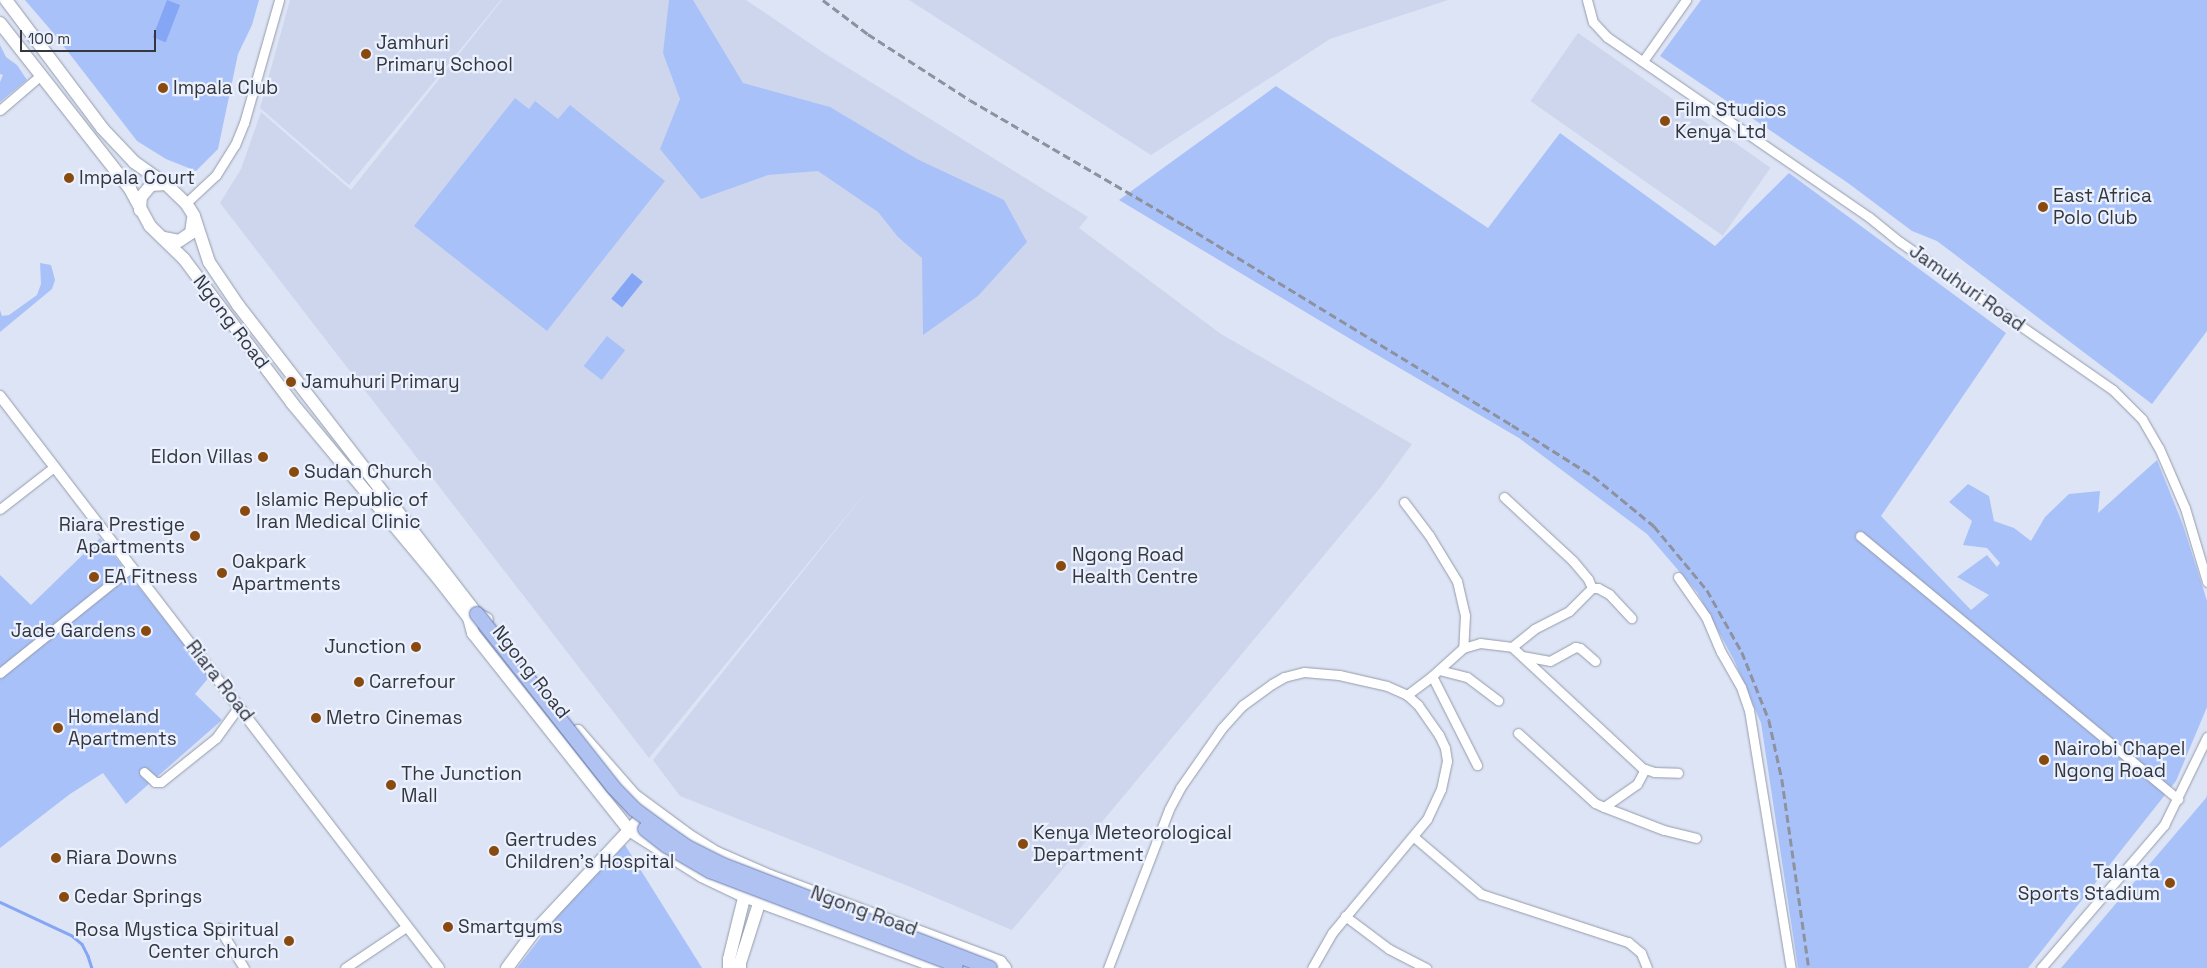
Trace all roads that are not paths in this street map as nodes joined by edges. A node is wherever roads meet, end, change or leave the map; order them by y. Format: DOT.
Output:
graph roads {
  1 [pos="6,0"];
  2 [pos="279,0"];
  3 [pos="1587,0"];
  4 [pos="1686,0"];
  5 [pos="0,23"];
  6 [pos="1643,61"];
  7 [pos="41,76"];
  8 [pos="0,110"];
  9 [pos="166,184"];
  10 [pos="186,203"];
  11 [pos="140,210"];
  12 [pos="194,216"];
  13 [pos="164,238"];
  14 [pos="0,396"];
  15 [pos="54,467"];
  16 [pos="1504,498"];
  17 [pos="1404,502"];
  18 [pos="0,510"];
  19 [pos="1860,536"];
  20 [pos="132,567"];
  21 [pos="1678,577"];
  22 [pos="2207,582"];
  23 [pos="1592,588"];
  24 [pos="473,616"];
  25 [pos="1631,618"];
  26 [pos="1512,647"];
  27 [pos="1463,648"];
  28 [pos="1520,655"];
  29 [pos="1596,661"];
  30 [pos="1436,673"];
  31 [pos="0,674"];
  32 [pos="1407,695"];
  33 [pos="1498,700"];
  34 [pos="239,706"];
  35 [pos="1518,733"];
  36 [pos="2207,737"];
  37 [pos="1478,766"];
  38 [pos="1645,770"];
  39 [pos="144,772"];
  40 [pos="1678,773"];
  41 [pos="2178,799"];
  42 [pos="1604,807"];
  43 [pos="650,808"];
  44 [pos="629,830"];
  45 [pos="1414,837"];
  46 [pos="1696,838"];
  47 [pos="752,874"];
  48 [pos="768,880"];
  49 [pos="744,896"];
  50 [pos="758,902"];
  51 [pos="1345,916"];
  52 [pos="406,926"];
  53 [pos="219,928"];
  54 [pos="913,929"];
  55 [pos="904,954"];
  56 [pos="244,968"];
  57 [pos="345,968"];
  58 [pos="439,968"];
  59 [pos="507,968"];
  60 [pos="729,968"];
  61 [pos="740,968"];
  62 [pos="940,968"];
  63 [pos="964,968"];
  64 [pos="990,968"];
  65 [pos="1005,968"];
  66 [pos="1108,968"];
  67 [pos="1312,968"];
  68 [pos="1426,968"];
  69 [pos="1647,968"];
  70 [pos="1791,968"];
  71 [pos="2041,968"];
  1 -- 9 [label="main road, Ngong Road"];
  2 -- 10 [label="street"];
  3 -- 6 [label="street, Jamuhuri Road"];
  4 -- 6 [label="street"];
  5 -- 7 [label="main road, Ngong Road"];
  6 -- 22 [label="street, Jamuhuri Road"];
  7 -- 8 [label="street"];
  7 -- 11 [label="main road, Ngong Road"];
  9 -- 10 [label="main road, Ngong Road"];
  9 -- 11 [label="main road"];
  10 -- 12 [label="main road, Ngong Road"];
  11 -- 13 [label="main road, Ngong Road"];
  12 -- 13 [label="main road"];
  12 -- 24 [label="main road, Ngong Road"];
  13 -- 24 [label="main road, Ngong Road"];
  14 -- 15 [label="street, Riara Road"];
  15 -- 18 [label="street"];
  15 -- 20 [label="street, Riara Road"];
  16 -- 23 [label="street"];
  17 -- 27 [label="street"];
  19 -- 41 [label="street"];
  20 -- 31 [label="street"];
  20 -- 34 [label="street, Riara Road"];
  21 -- 70 [label="street"];
  23 -- 25 [label="street"];
  23 -- 26 [label="street"];
  24 -- 43 [label="main road, Ngong Road"];
  24 -- 44 [label="main road, Ngong Road"];
  24 -- 47 [label="main road, Ngong Road, bridge"];
  24 -- 63 [label="main road, Ngong Road, bridge"];
  26 -- 27 [label="street"];
  26 -- 28 [label="street"];
  27 -- 30 [label="street"];
  28 -- 29 [label="street"];
  28 -- 38 [label="street"];
  30 -- 32 [label="street"];
  30 -- 33 [label="street"];
  30 -- 37 [label="street"];
  32 -- 45 [label="street"];
  32 -- 66 [label="street"];
  34 -- 39 [label="street"];
  34 -- 52 [label="street, Riara Road"];
  35 -- 42 [label="street"];
  36 -- 41 [label="street"];
  38 -- 40 [label="street"];
  38 -- 42 [label="street"];
  41 -- 71 [label="street"];
  42 -- 46 [label="street"];
  43 -- 44 [label="main road"];
  43 -- 47 [label="main road, Ngong Road"];
  44 -- 49 [label="main road, Ngong Road"];
  44 -- 59 [label="main road"];
  45 -- 51 [label="street"];
  45 -- 69 [label="street"];
  47 -- 48 [label="main road, Ngong Road, bridge"];
  47 -- 49 [label="main road"];
  48 -- 50 [label="main road"];
  48 -- 54 [label="main road, Ngong Road"];
  48 -- 64 [label="main road, Ngong Road, bridge"];
  49 -- 50 [label="main road, Ngong Road"];
  49 -- 60 [label="main road"];
  50 -- 55 [label="main road, Ngong Road"];
  50 -- 61 [label="main road"];
  51 -- 67 [label="street"];
  51 -- 68 [label="street"];
  52 -- 57 [label="street"];
  52 -- 58 [label="street, Riara Road"];
  53 -- 56 [label="street"];
  54 -- 55 [label="main road"];
  54 -- 65 [label="main road, Ngong Road"];
  55 -- 62 [label="main road, Ngong Road"];
}
